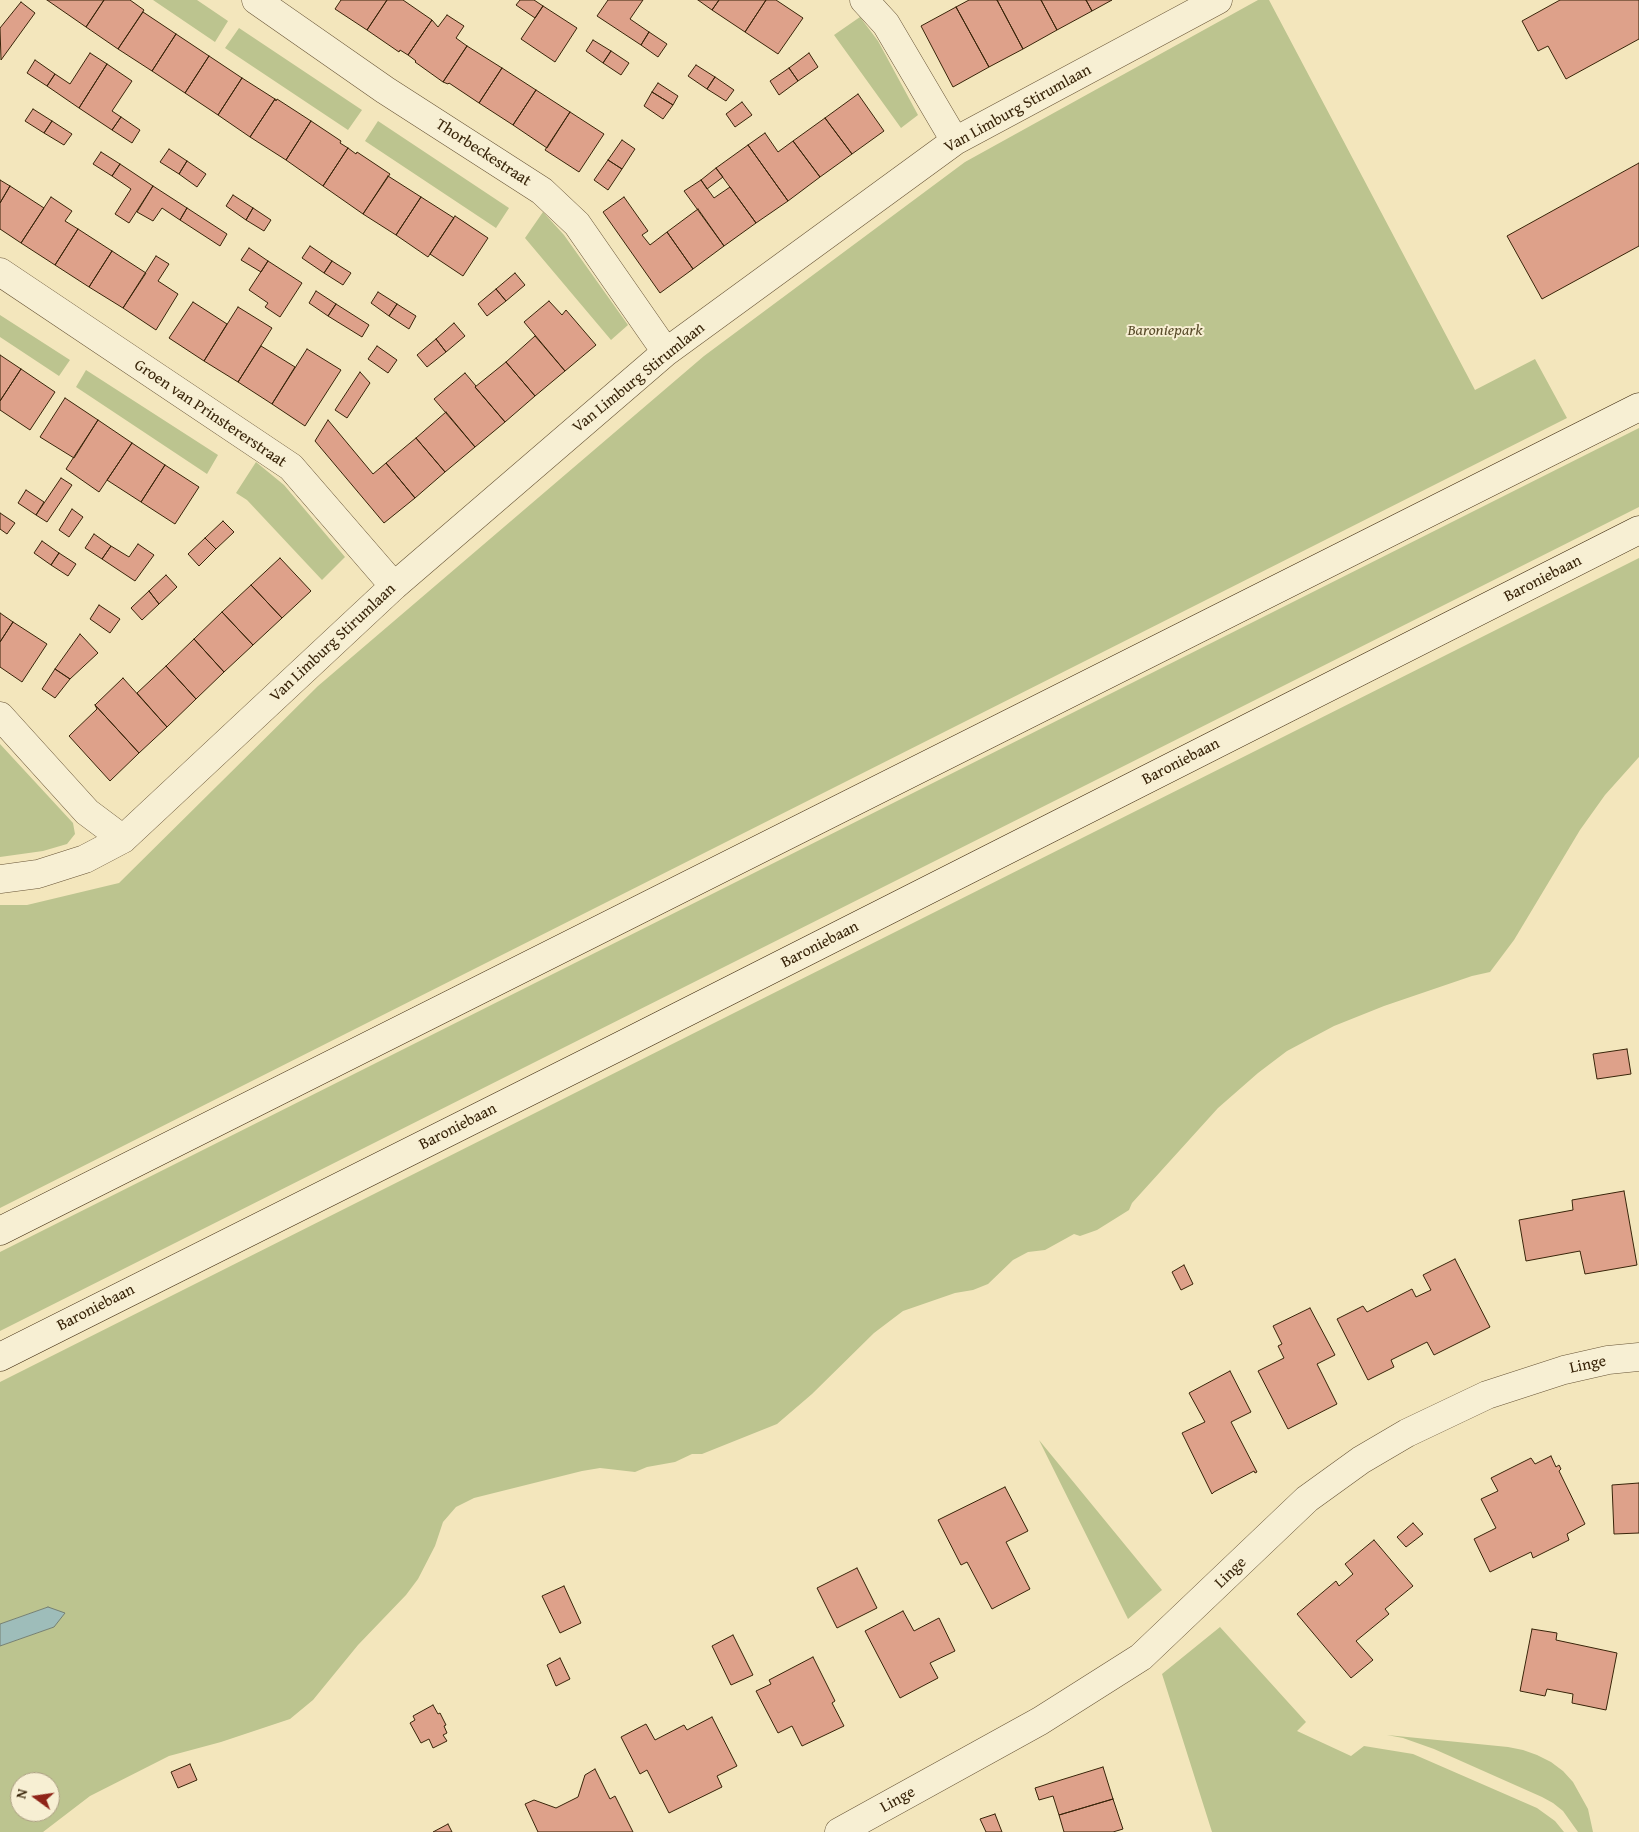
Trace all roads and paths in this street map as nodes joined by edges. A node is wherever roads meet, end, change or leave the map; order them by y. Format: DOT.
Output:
graph roads {
  1 [pos="256,0"];
  2 [pos="864,0"];
  3 [pos="1218,0"];
  4 [pos="955,141"];
  5 [pos="0,272"];
  6 [pos="666,352"];
  7 [pos="1639,407"];
  8 [pos="1639,530"];
  9 [pos="394,586"];
  10 [pos="0,716"];
  11 [pos="123,839"];
  12 [pos="0,879"];
  13 [pos="0,1231"];
  14 [pos="0,1357"];
  15 [pos="1639,1357"];
  16 [pos="839,1832"];
  1 -- 6 [label="street, Thorbeckestraat"];
  2 -- 4 [label="street"];
  3 -- 4 [label="street, Van Limburg Stirumlaan"];
  4 -- 6 [label="street, Van Limburg Stirumlaan"];
  5 -- 9 [label="street, Groen van Prinstererstraat"];
  6 -- 9 [label="street, Van Limburg Stirumlaan"];
  7 -- 13 [label="street"];
  8 -- 14 [label="street, Baroniebaan"];
  9 -- 11 [label="street, Van Limburg Stirumlaan"];
  10 -- 11 [label="street"];
  11 -- 12 [label="street, Van Limburg Stirumlaan"];
  15 -- 16 [label="street, Linge"];
}
